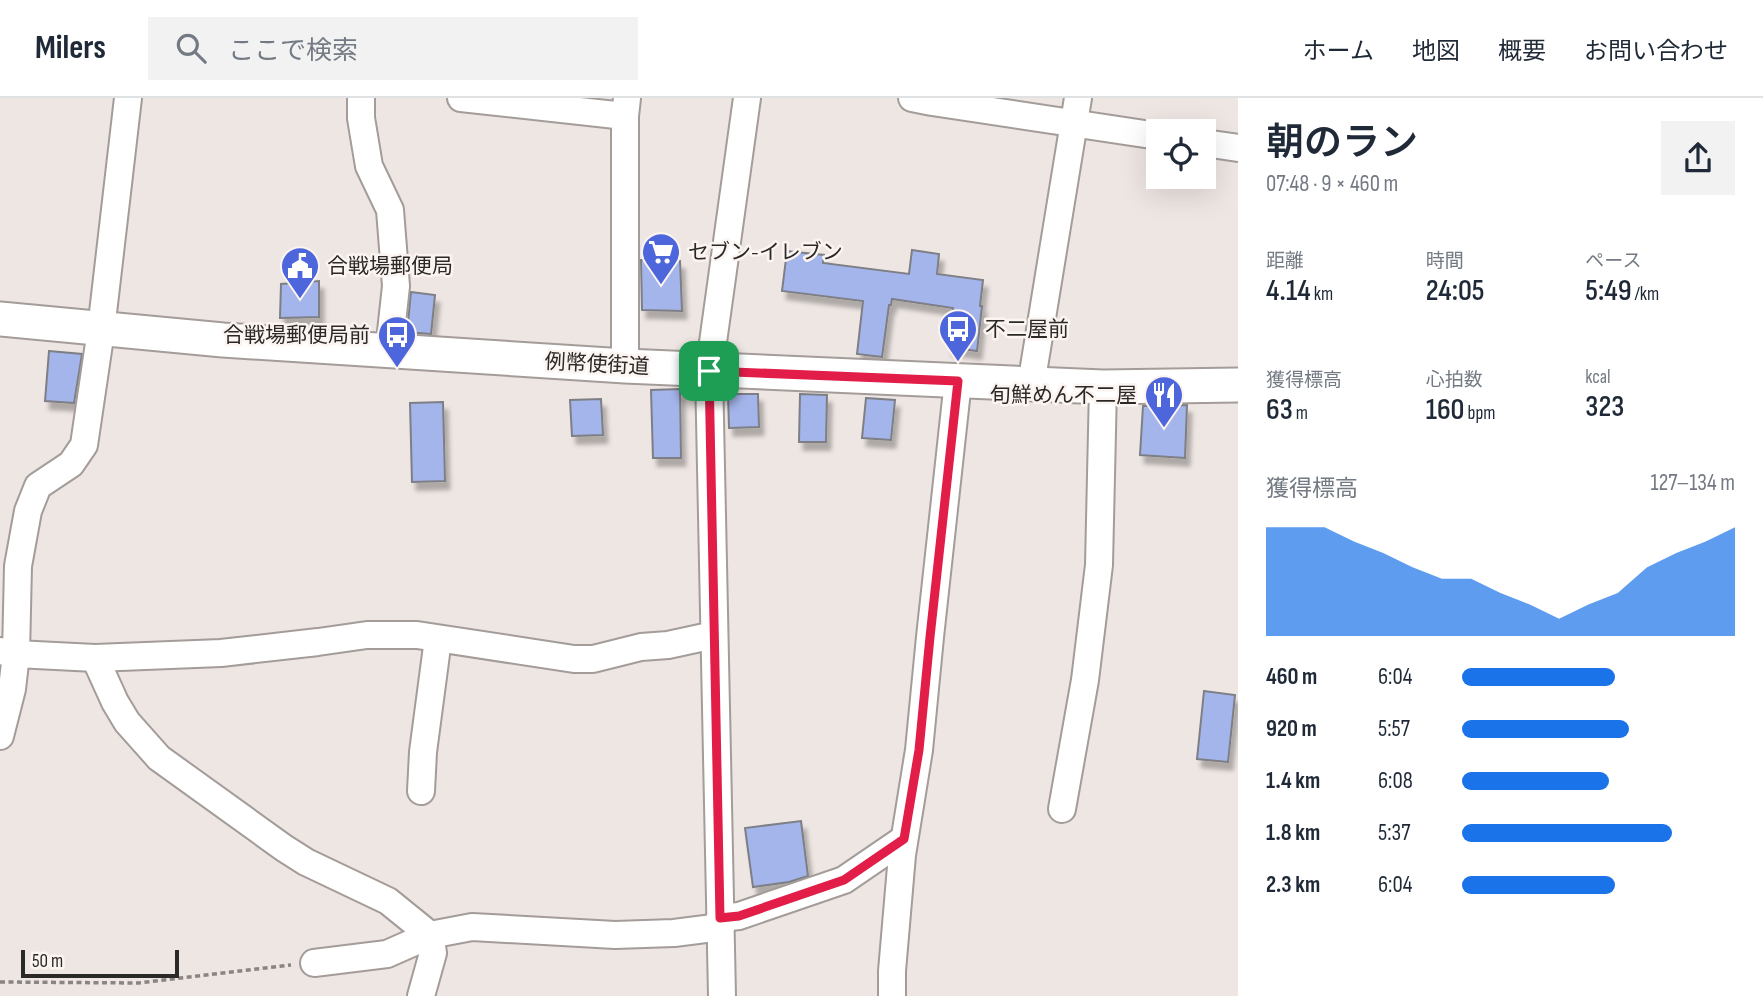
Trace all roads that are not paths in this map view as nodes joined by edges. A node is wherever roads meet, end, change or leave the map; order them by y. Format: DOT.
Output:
graph roads {
  1 [pos="128,98"];
  2 [pos="361,98"];
  3 [pos="461,98"];
  4 [pos="747,98"];
  5 [pos="912,98"];
  6 [pos="626,107"];
  7 [pos="1076,111"];
  8 [pos="1146,132"];
  9 [pos="1216,145"];
  10 [pos="1238,148"];
  11 [pos="0,319"];
  12 [pos="101,330"];
  13 [pos="389,350"];
  14 [pos="625,366"];
  15 [pos="709,371"];
  16 [pos="958,381"];
  17 [pos="1031,385"];
  18 [pos="1238,385"];
  19 [pos="1103,387"];
  20 [pos="714,635"];
  21 [pos="438,639"];
  22 [pos="8,652"];
  23 [pos="94,658"];
  24 [pos="0,736"];
  25 [pos="421,792"];
  26 [pos="1062,809"];
  27 [pos="904,839"];
  28 [pos="720,923"];
  29 [pos="430,935"];
  30 [pos="314,963"];
  31 [pos="421,996"];
  32 [pos="722,996"];
  33 [pos="892,996"];
  1 -- 12 [label="street"];
  2 -- 13 [label="street"];
  3 -- 6 [label="street"];
  4 -- 15 [label="street"];
  5 -- 7 [label="street"];
  6 -- 14 [label="street"];
  7 -- 8 [label="street"];
  7 -- 17 [label="street"];
  9 -- 10 [label="street"];
  11 -- 12 [label="main road, 例幣使街道"];
  12 -- 13 [label="main road, 例幣使街道"];
  12 -- 22 [label="street"];
  13 -- 14 [label="main road, 例幣使街道"];
  14 -- 15 [label="main road, 例幣使街道"];
  15 -- 16 [label="main road, 例幣使街道"];
  15 -- 20 [label="street"];
  16 -- 17 [label="main road, 例幣使街道"];
  16 -- 27 [label="street"];
  17 -- 19 [label="main road, 例幣使街道"];
  18 -- 19 [label="main road, 例幣使街道"];
  19 -- 26 [label="street"];
  20 -- 21 [label="street"];
  20 -- 28 [label="street"];
  21 -- 23 [label="street"];
  21 -- 25 [label="street"];
  22 -- 23 [label="street"];
  22 -- 24 [label="street"];
  23 -- 29 [label="street"];
  27 -- 28 [label="street"];
  27 -- 33 [label="street"];
  28 -- 29 [label="street"];
  28 -- 32 [label="street"];
  29 -- 30 [label="street"];
  29 -- 31 [label="street"];
}
